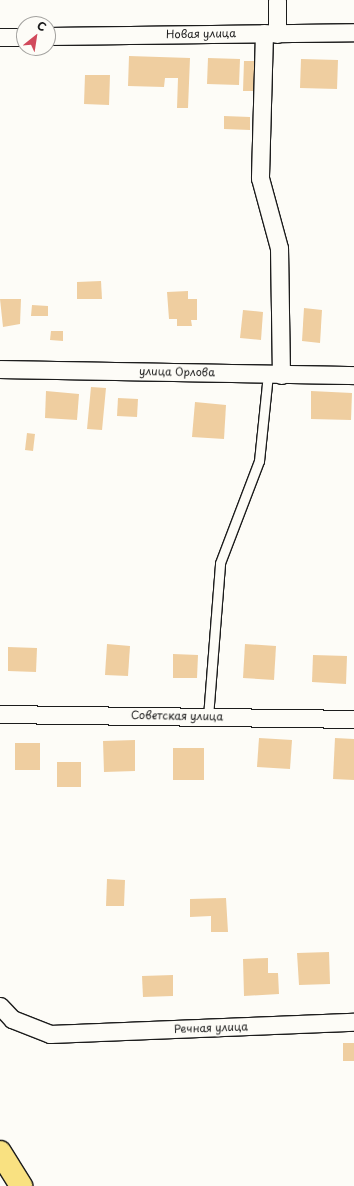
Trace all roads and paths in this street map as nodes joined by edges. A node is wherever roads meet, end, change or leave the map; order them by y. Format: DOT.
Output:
graph roads {
  1 [pos="277,0"];
  2 [pos="354,32"];
  3 [pos="270,34"];
  4 [pos="56,36"];
  5 [pos="0,37"];
  6 [pos="16,37"];
  7 [pos="0,370"];
  8 [pos="274,374"];
  9 [pos="354,375"];
  10 [pos="0,714"];
  11 [pos="208,717"];
  12 [pos="354,719"];
  13 [pos="0,1006"];
  14 [pos="354,1022"];
  15 [pos="0,1152"];
  16 [pos="21,1186"];
  1 -- 3 [label="street"];
  2 -- 3 [label="street, Новая улица"];
  3 -- 4 [label="street, Новая улица"];
  3 -- 8 [label="street"];
  5 -- 6 [label="street"];
  7 -- 8 [label="street, улица Орлова"];
  8 -- 9 [label="street, улица Орлова"];
  8 -- 11 [label="lane"];
  10 -- 11 [label="street, Советская улица"];
  11 -- 12 [label="street, Советская улица"];
  13 -- 14 [label="street, Речная улица"];
  15 -- 16 [label="highway"];
}
